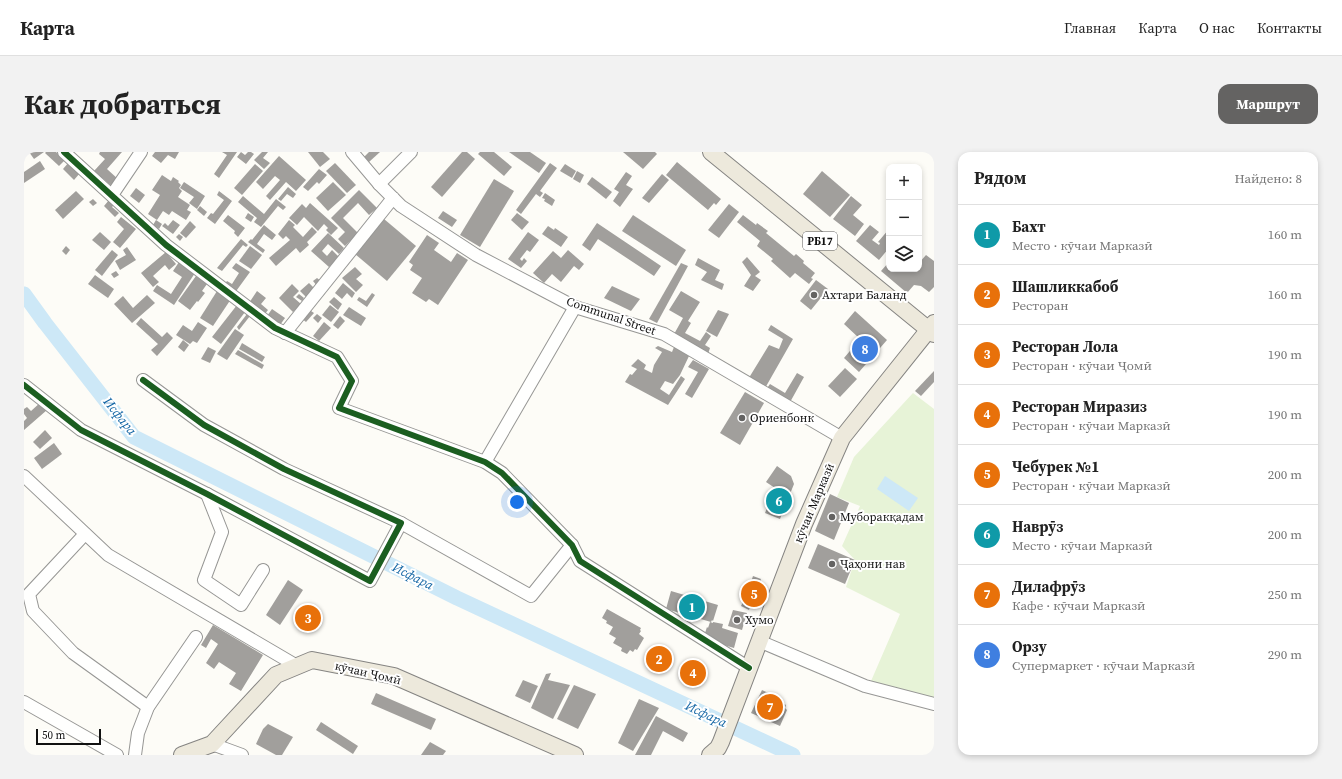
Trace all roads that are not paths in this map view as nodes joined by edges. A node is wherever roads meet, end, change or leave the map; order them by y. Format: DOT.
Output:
graph roads {
  1 [pos="64,152"];
  2 [pos="141,152"];
  3 [pos="352,152"];
  4 [pos="411,152"];
  5 [pos="711,152"];
  6 [pos="379,184"];
  7 [pos="112,195"];
  8 [pos="393,198"];
  9 [pos="575,307"];
  10 [pos="932,329"];
  11 [pos="285,333"];
  12 [pos="143,380"];
  13 [pos="24,385"];
  14 [pos="842,438"];
  15 [pos="485,462"];
  16 [pos="24,476"];
  17 [pos="207,494"];
  18 [pos="399,527"];
  19 [pos="85,534"];
  20 [pos="572,545"];
  21 [pos="264,570"];
  22 [pos="196,637"];
  23 [pos="759,641"];
  24 [pos="297,666"];
  25 [pos="749,668"];
  26 [pos="24,702"];
  27 [pos="934,704"];
  28 [pos="148,707"];
  29 [pos="212,744"];
  30 [pos="717,750"];
  31 [pos="117,755"];
  32 [pos="135,755"];
  33 [pos="182,755"];
  34 [pos="242,755"];
  35 [pos="575,755"];
  1 -- 7 [label="street"];
  2 -- 7 [label="street"];
  3 -- 6 [label="street, Communal Street"];
  4 -- 6 [label="street"];
  5 -- 10 [label="main road, РБ17"];
  6 -- 8 [label="street, Communal Street"];
  7 -- 11 [label="street"];
  8 -- 9 [label="street, Communal Street"];
  8 -- 11 [label="street"];
  9 -- 14 [label="street, Communal Street"];
  9 -- 15 [label="street"];
  10 -- 14 [label="main road, кӯчаи Марказӣ"];
  11 -- 15 [label="street"];
  12 -- 18 [label="street"];
  13 -- 17 [label="street"];
  14 -- 23 [label="main road, кӯчаи Марказӣ"];
  15 -- 20 [label="street"];
  16 -- 19 [label="street"];
  17 -- 18 [label="street"];
  17 -- 21 [label="street"];
  18 -- 20 [label="street"];
  19 -- 24 [label="street"];
  19 -- 28 [label="street"];
  20 -- 25 [label="street"];
  22 -- 28 [label="street"];
  23 -- 25 [label="main road, кӯчаи Марказӣ"];
  23 -- 27 [label="street"];
  24 -- 29 [label="main road, кӯчаи Ҷомӣ"];
  24 -- 35 [label="main road, кӯчаи Ҷомӣ"];
  25 -- 30 [label="main road, кӯчаи Марказӣ"];
  26 -- 31 [label="street"];
  28 -- 32 [label="street"];
  29 -- 33 [label="main road, кӯчаи Ҷомӣ"];
  29 -- 34 [label="street"];
}
